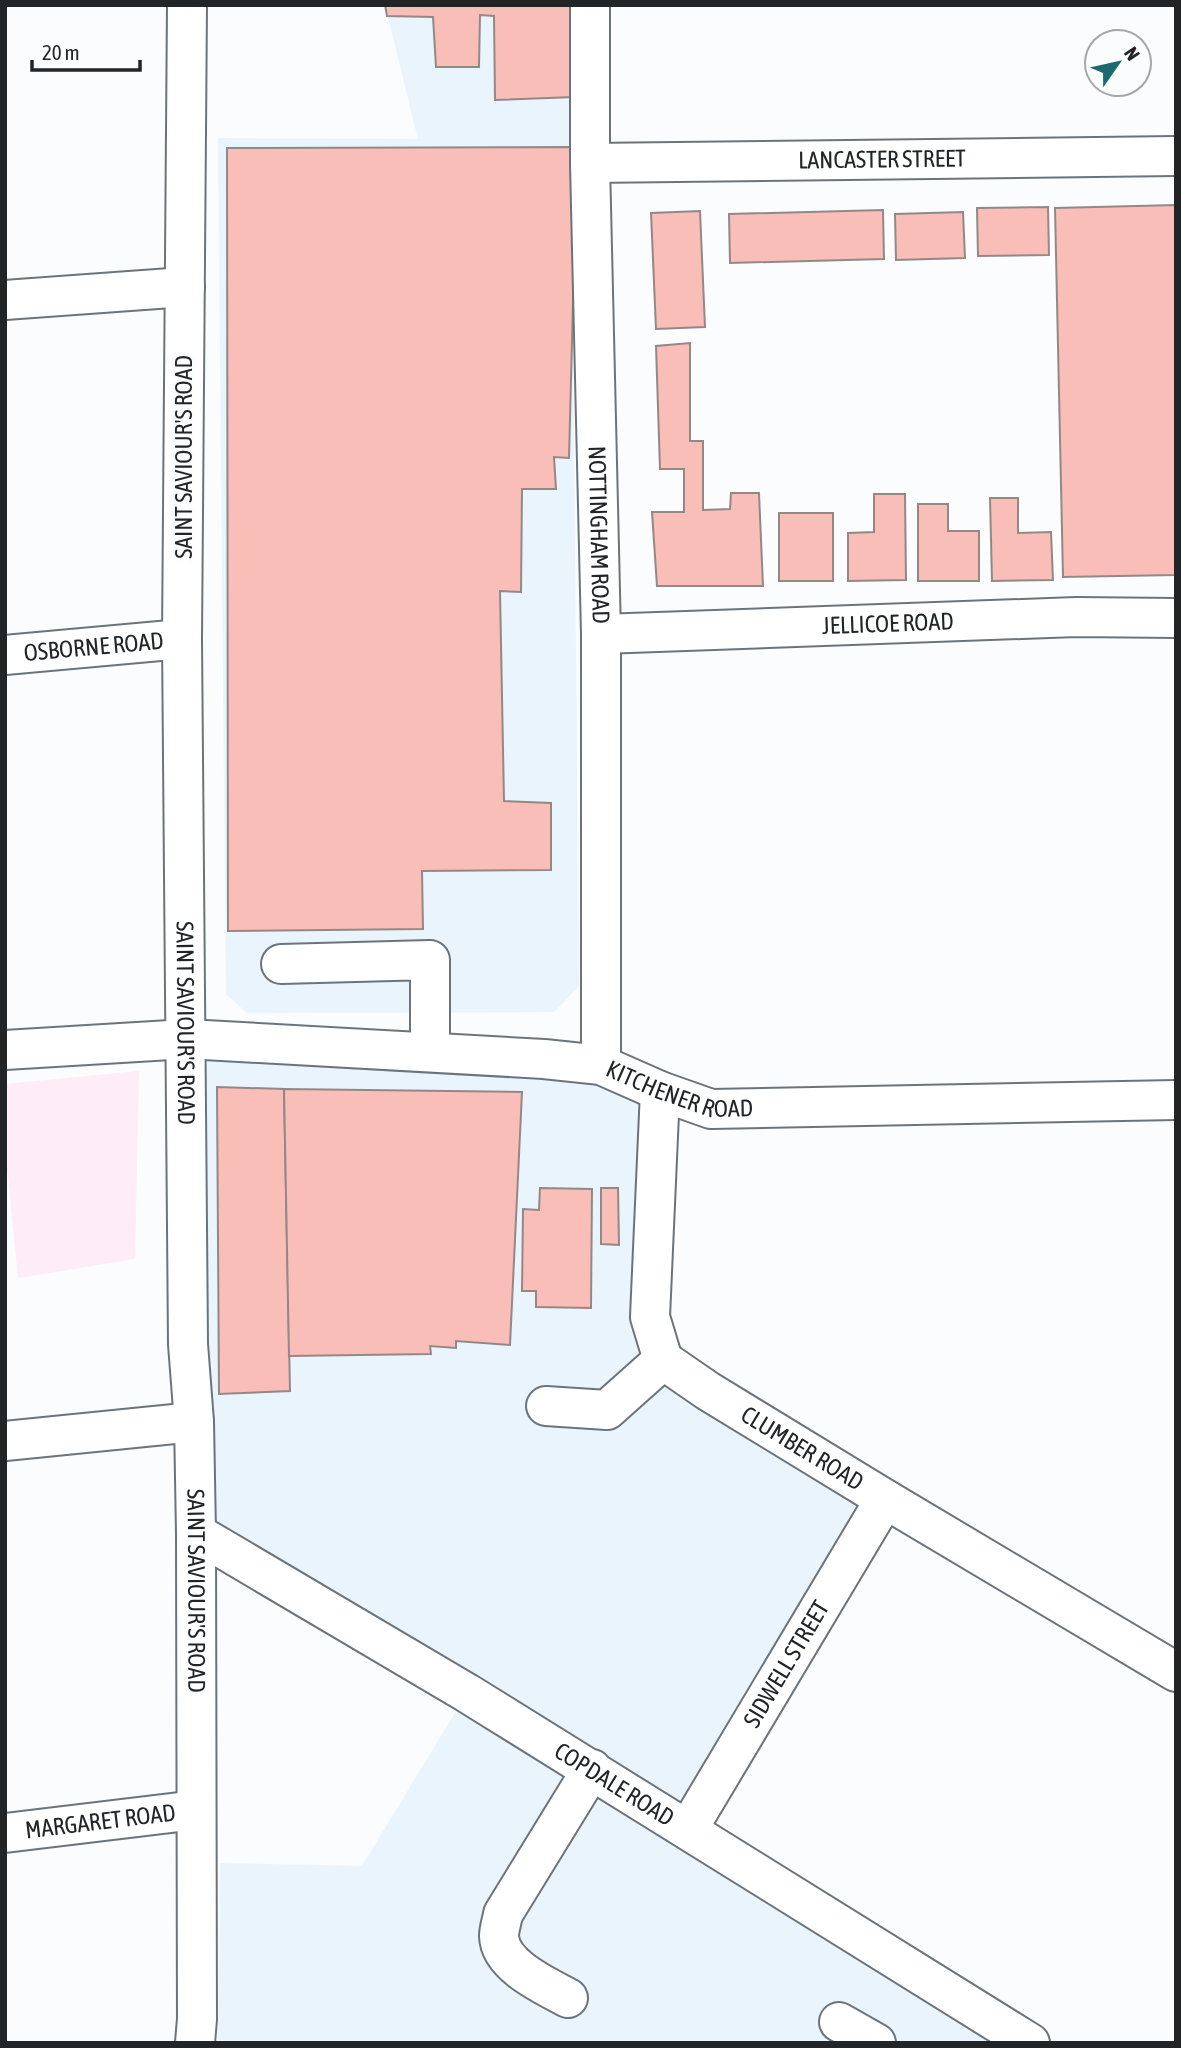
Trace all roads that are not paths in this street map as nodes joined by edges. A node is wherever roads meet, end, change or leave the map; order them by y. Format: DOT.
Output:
graph roads {
  1 [pos="187,5"];
  2 [pos="590,5"];
  3 [pos="1176,156"];
  4 [pos="590,163"];
  5 [pos="185,287"];
  6 [pos="5,300"];
  7 [pos="1176,618"];
  8 [pos="601,634"];
  9 [pos="182,639"];
  10 [pos="5,655"];
  11 [pos="281,964"];
  12 [pos="187,1039"];
  13 [pos="5,1050"];
  14 [pos="430,1052"];
  15 [pos="601,1065"];
  16 [pos="660,1091"];
  17 [pos="1176,1100"];
  18 [pos="663,1360"];
  19 [pos="546,1406"];
  20 [pos="194,1422"];
  21 [pos="5,1441"];
  22 [pos="884,1499"];
  23 [pos="196,1533"];
  24 [pos="1176,1672"];
  25 [pos="592,1769"];
  26 [pos="196,1810"];
  27 [pos="688,1829"];
  28 [pos="5,1833"];
  29 [pos="568,1998"];
  30 [pos="839,2022"];
  31 [pos="978,2027"];
  32 [pos="195,2043"];
  33 [pos="876,2043"];
  34 [pos="1030,2043"];
  1 -- 5 [label="street, SAINT SAVIOUR'S ROAD"];
  2 -- 4 [label="street, NOTTINGHAM ROAD"];
  3 -- 4 [label="street, LANCASTER STREET"];
  4 -- 8 [label="street, NOTTINGHAM ROAD"];
  5 -- 6 [label="street"];
  5 -- 9 [label="street, SAINT SAVIOUR'S ROAD"];
  7 -- 8 [label="street, JELLICOE ROAD"];
  8 -- 15 [label="street, NOTTINGHAM ROAD"];
  9 -- 10 [label="street, OSBORNE ROAD"];
  9 -- 12 [label="street, SAINT SAVIOUR'S ROAD"];
  11 -- 14 [label="street"];
  12 -- 13 [label="street, KITCHENER ROAD"];
  12 -- 14 [label="street, KITCHENER ROAD"];
  12 -- 20 [label="street, SAINT SAVIOUR'S ROAD"];
  14 -- 15 [label="street, KITCHENER ROAD"];
  15 -- 16 [label="street, KITCHENER ROAD"];
  16 -- 17 [label="street, KITCHENER ROAD"];
  16 -- 18 [label="street"];
  18 -- 19 [label="street"];
  18 -- 22 [label="street, CLUMBER ROAD"];
  20 -- 21 [label="street"];
  20 -- 23 [label="street, SAINT SAVIOUR'S ROAD"];
  22 -- 24 [label="street, CLUMBER ROAD"];
  22 -- 27 [label="street, SIDWELL STREET"];
  23 -- 25 [label="street, COPDALE ROAD"];
  23 -- 26 [label="street, SAINT SAVIOUR'S ROAD"];
  25 -- 27 [label="street, COPDALE ROAD"];
  25 -- 29 [label="street"];
  26 -- 28 [label="street, MARGARET ROAD"];
  26 -- 32 [label="street, SAINT SAVIOUR'S ROAD"];
  27 -- 31 [label="street, COPDALE ROAD"];
  30 -- 33 [label="street"];
  31 -- 34 [label="street, COPDALE ROAD"];
}
